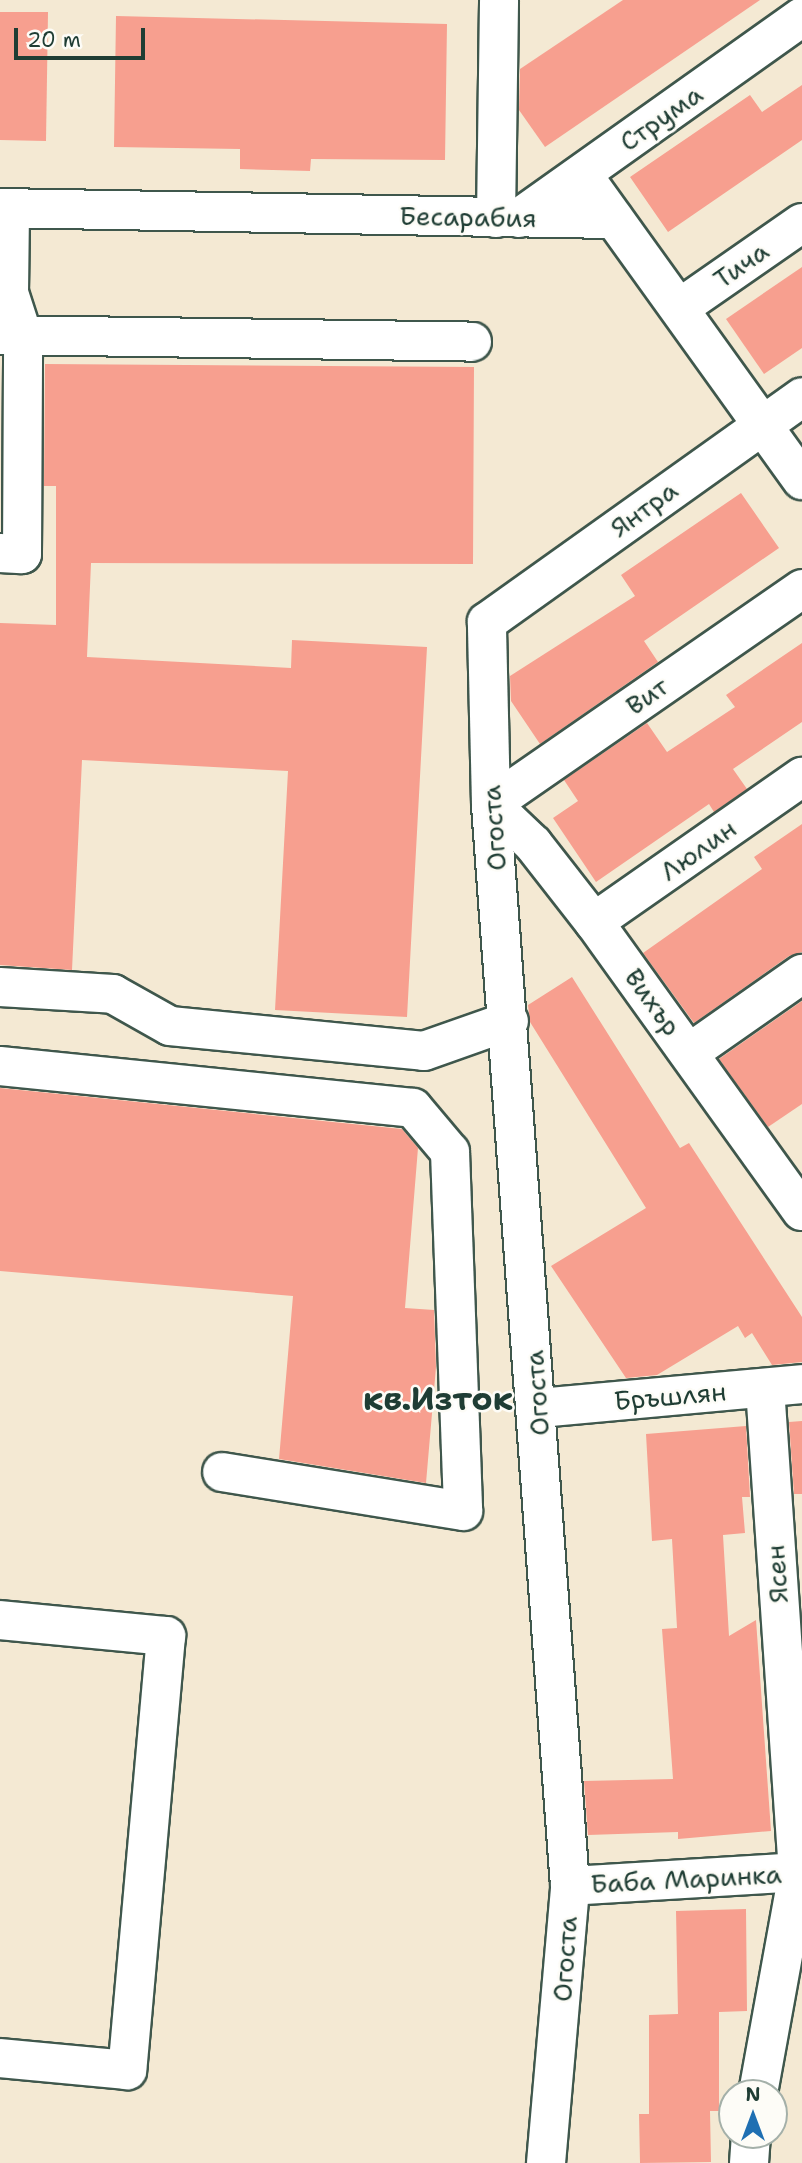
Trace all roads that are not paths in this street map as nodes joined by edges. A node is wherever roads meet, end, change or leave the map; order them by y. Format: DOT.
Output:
graph roads {
  1 [pos="499,0"];
  2 [pos="802,17"];
  3 [pos="582,174"];
  4 [pos="5,208"];
  5 [pos="507,218"];
  6 [pos="614,219"];
  7 [pos="802,223"];
  8 [pos="681,307"];
  9 [pos="11,336"];
  10 [pos="472,342"];
  11 [pos="802,397"];
  12 [pos="762,424"];
  13 [pos="11,448"];
  14 [pos="802,480"];
  15 [pos="0,553"];
  16 [pos="802,589"];
  17 [pos="487,622"];
  18 [pos="802,777"];
  19 [pos="491,804"];
  20 [pos="594,922"];
  21 [pos="802,974"];
  22 [pos="0,987"];
  23 [pos="509,1021"];
  24 [pos="689,1053"];
  25 [pos="0,1066"];
  26 [pos="800,1203"];
  27 [pos="784,1386"];
  28 [pos="539,1408"];
  29 [pos="222,1472"];
  30 [pos="787,1496"];
  31 [pos="0,1620"];
  32 [pos="800,1872"];
  33 [pos="570,1886"];
  34 [pos="0,2058"];
  35 [pos="761,2079"];
  36 [pos="546,2163"];
  1 -- 5 [label="street"];
  2 -- 3 [label="street, Струма"];
  3 -- 5 [label="street, Струма"];
  3 -- 6 [label="street"];
  4 -- 5 [label="street, Бесарабия"];
  4 -- 9 [label="street"];
  5 -- 6 [label="street, Бесарабия"];
  6 -- 8 [label="street"];
  7 -- 8 [label="street, Тича"];
  8 -- 12 [label="street"];
  9 -- 10 [label="street"];
  9 -- 13 [label="street"];
  11 -- 12 [label="street, Янтра"];
  12 -- 14 [label="street"];
  12 -- 17 [label="street, Янтра"];
  13 -- 15 [label="street"];
  16 -- 19 [label="street, Вит"];
  17 -- 19 [label="street, Огоста"];
  18 -- 20 [label="street, Люлин"];
  19 -- 20 [label="street, Вихър"];
  19 -- 23 [label="street, Огоста"];
  20 -- 24 [label="street, Вихър"];
  21 -- 24 [label="street"];
  22 -- 23 [label="street"];
  23 -- 28 [label="street, Огоста"];
  24 -- 26 [label="street, Вихър"];
  25 -- 29 [label="street"];
  27 -- 28 [label="street, Бръшлян"];
  27 -- 30 [label="street, Ясен"];
  28 -- 33 [label="street, Огоста"];
  30 -- 32 [label="street, Ясен"];
  31 -- 34 [label="street"];
  32 -- 33 [label="street, Баба Маринка"];
  32 -- 35 [label="street, Ясен"];
  33 -- 36 [label="street, Огоста"];
}
